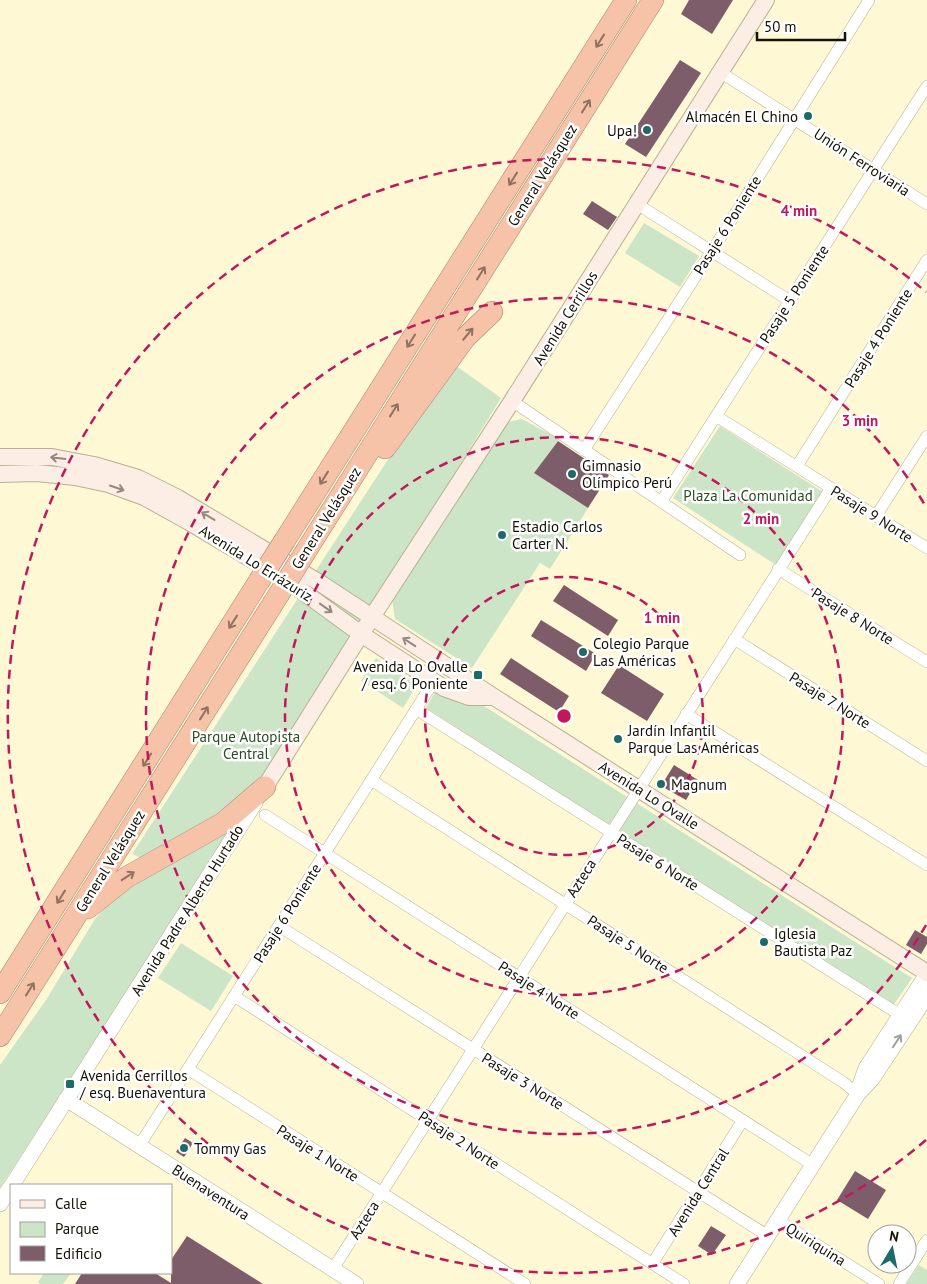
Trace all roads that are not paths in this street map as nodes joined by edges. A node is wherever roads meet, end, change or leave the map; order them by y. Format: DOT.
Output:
graph roads {
  1 [pos="626,0"];
  2 [pos="653,0"];
  3 [pos="766,0"];
  4 [pos="869,0"];
  5 [pos="720,72"];
  6 [pos="927,86"];
  7 [pos="794,119"];
  8 [pos="874,170"];
  9 [pos="637,204"];
  10 [pos="927,204"];
  11 [pos="712,251"];
  12 [pos="927,260"];
  13 [pos="790,301"];
  14 [pos="492,312"];
  15 [pos="512,401"];
  16 [pos="716,416"];
  17 [pos="927,436"];
  18 [pos="584,450"];
  19 [pos="0,457"];
  20 [pos="798,466"];
  21 [pos="0,474"];
  22 [pos="831,488"];
  23 [pos="661,502"];
  24 [pos="331,511"];
  25 [pos="876,516"];
  26 [pos="927,548"];
  27 [pos="740,555"];
  28 [pos="778,569"];
  29 [pos="371,618"];
  30 [pos="361,634"];
  31 [pos="734,639"];
  32 [pos="927,662"];
  33 [pos="434,681"];
  34 [pos="494,697"];
  35 [pos="416,709"];
  36 [pos="686,714"];
  37 [pos="927,762"];
  38 [pos="371,780"];
  39 [pos="265,787"];
  40 [pos="638,789"];
  41 [pos="265,815"];
  42 [pos="610,832"];
  43 [pos="325,853"];
  44 [pos="927,865"];
  45 [pos="565,904"];
  46 [pos="279,926"];
  47 [pos="66,931"];
  48 [pos="927,973"];
  49 [pos="519,976"];
  50 [pos="0,993"];
  51 [pos="234,996"];
  52 [pos="927,996"];
  53 [pos="900,1015"];
  54 [pos="0,1036"];
  55 [pos="473,1049"];
  56 [pos="188,1070"];
  57 [pos="858,1094"];
  58 [pos="66,1099"];
  59 [pos="427,1120"];
  60 [pos="743,1120"];
  61 [pos="139,1146"];
  62 [pos="813,1165"];
  63 [pos="12,1184"];
  64 [pos="10,1188"];
  65 [pos="698,1191"];
  66 [pos="381,1193"];
  67 [pos="0,1204"];
  68 [pos="778,1220"];
  69 [pos="768,1236"];
  70 [pos="927,1240"];
  71 [pos="652,1264"];
  72 [pos="332,1269"];
  73 [pos="356,1284"];
  74 [pos="524,1284"];
  75 [pos="684,1284"];
  76 [pos="737,1284"];
  77 [pos="879,1284"];
  78 [pos="899,1284"];
  1 -- 50 [label="highway, General Velásquez, one-way, bridge"];
  24 -- 2 [label="highway, General Velásquez, one-way"];
  3 -- 5 [label="main road, Avenida Cerrillos"];
  4 -- 7 [label="street, Pasaje 6 Poniente"];
  5 -- 7 [label="street, Unión Ferroviaria"];
  5 -- 9 [label="main road, Avenida Cerrillos"];
  6 -- 8 [label="street, Pasaje 5 Poniente"];
  7 -- 8 [label="street, Unión Ferroviaria"];
  7 -- 11 [label="street, Pasaje 6 Poniente"];
  8 -- 10 [label="street, Unión Ferroviaria"];
  8 -- 13 [label="street, Pasaje 5 Poniente"];
  9 -- 11 [label="street"];
  9 -- 15 [label="main road, Avenida Cerrillos"];
  11 -- 13 [label="street"];
  11 -- 18 [label="street, Pasaje 6 Poniente"];
  12 -- 20 [label="street, Pasaje 4 Poniente"];
  13 -- 16 [label="street, Pasaje 5 Poniente"];
  24 -- 14 [label="highway, one-way"];
  15 -- 18 [label="street"];
  15 -- 29 [label="main road, Avenida Cerrillos"];
  16 -- 20 [label="street, Pasaje 9 Norte"];
  16 -- 23 [label="street, Pasaje 5 Poniente"];
  17 -- 25 [label="street"];
  18 -- 23 [label="street"];
  29 -- 19 [label="main road, Avenida Lo Errázuriz, one-way"];
  20 -- 22 [label="street, Pasaje 9 Norte"];
  21 -- 30 [label="main road, Avenida Lo Errázuriz, one-way"];
  22 -- 25 [label="street, Pasaje 9 Norte"];
  22 -- 28 [label="street, Azteca"];
  23 -- 27 [label="street"];
  47 -- 24 [label="highway, General Velásquez, one-way, bridge"];
  25 -- 26 [label="street, Pasaje 9 Norte"];
  28 -- 31 [label="street, Azteca"];
  28 -- 32 [label="street, Pasaje 8 Norte"];
  29 -- 30 [label="main road, Avenida Cerrillos"];
  34 -- 29 [label="main road, Avenida Lo Ovalle, one-way"];
  30 -- 33 [label="main road, Avenida Lo Errázuriz"];
  30 -- 39 [label="main road, Avenida Padre Alberto Hurtado"];
  31 -- 36 [label="street, Azteca"];
  31 -- 37 [label="street, Pasaje 7 Norte"];
  33 -- 34 [label="main road, Avenida Lo Errázuriz"];
  33 -- 35 [label="street, Pasaje 6 Poniente"];
  34 -- 40 [label="main road, Avenida Lo Ovalle"];
  35 -- 38 [label="street, Pasaje 6 Poniente"];
  35 -- 42 [label="street, Pasaje 6 Norte"];
  36 -- 40 [label="street, Azteca"];
  36 -- 44 [label="street"];
  38 -- 43 [label="street, Pasaje 6 Poniente"];
  38 -- 45 [label="street, Pasaje 5 Norte"];
  47 -- 39 [label="highway, one-way"];
  39 -- 58 [label="street, Avenida Padre Alberto Hurtado"];
  40 -- 42 [label="street, Azteca"];
  40 -- 48 [label="main road, Avenida Lo Ovalle"];
  41 -- 43 [label="street, Pasaje 4 Norte"];
  42 -- 45 [label="street, Azteca"];
  42 -- 53 [label="street, Pasaje 6 Norte"];
  43 -- 46 [label="street, Pasaje 6 Poniente"];
  43 -- 49 [label="street, Pasaje 4 Norte"];
  45 -- 49 [label="street, Azteca"];
  45 -- 57 [label="street, Pasaje 5 Norte"];
  46 -- 51 [label="street, Pasaje 6 Poniente"];
  46 -- 55 [label="street, Pasaje 3 Norte"];
  54 -- 47 [label="highway, General Velásquez, one-way"];
  48 -- 53 [label="street"];
  49 -- 55 [label="street, Azteca"];
  49 -- 60 [label="street, Pasaje 4 Norte"];
  51 -- 56 [label="street, Pasaje 6 Poniente"];
  51 -- 59 [label="street, Pasaje 2 Norte"];
  57 -- 52 [label="street, one-way"];
  53 -- 57 [label="street"];
  55 -- 59 [label="street, Azteca"];
  55 -- 65 [label="street, Pasaje 3 Norte"];
  56 -- 61 [label="street, Pasaje 6 Poniente"];
  56 -- 66 [label="street, Pasaje 1 Norte"];
  57 -- 62 [label="street"];
  58 -- 61 [label="street, Buenaventura"];
  58 -- 63 [label="street, Avenida Padre Alberto Hurtado"];
  59 -- 66 [label="street, Azteca"];
  59 -- 71 [label="street, Pasaje 2 Norte"];
  60 -- 62 [label="street, Pasaje 4 Norte"];
  60 -- 65 [label="street, Avenida Central"];
  61 -- 72 [label="street, Buenaventura"];
  62 -- 68 [label="street"];
  64 -- 67 [label="street, Avenida Padre Alberto Hurtado"];
  65 -- 69 [label="street, Pasaje 3 Norte"];
  65 -- 71 [label="street, Avenida Central"];
  66 -- 72 [label="street, Azteca"];
  66 -- 74 [label="street, Pasaje 1 Norte"];
  68 -- 69 [label="street"];
  68 -- 77 [label="street, Quiriquina"];
  69 -- 76 [label="street"];
  70 -- 78 [label="street"];
  71 -- 75 [label="street, Pasaje 2 Norte"];
  72 -- 73 [label="street, Buenaventura"];
}
